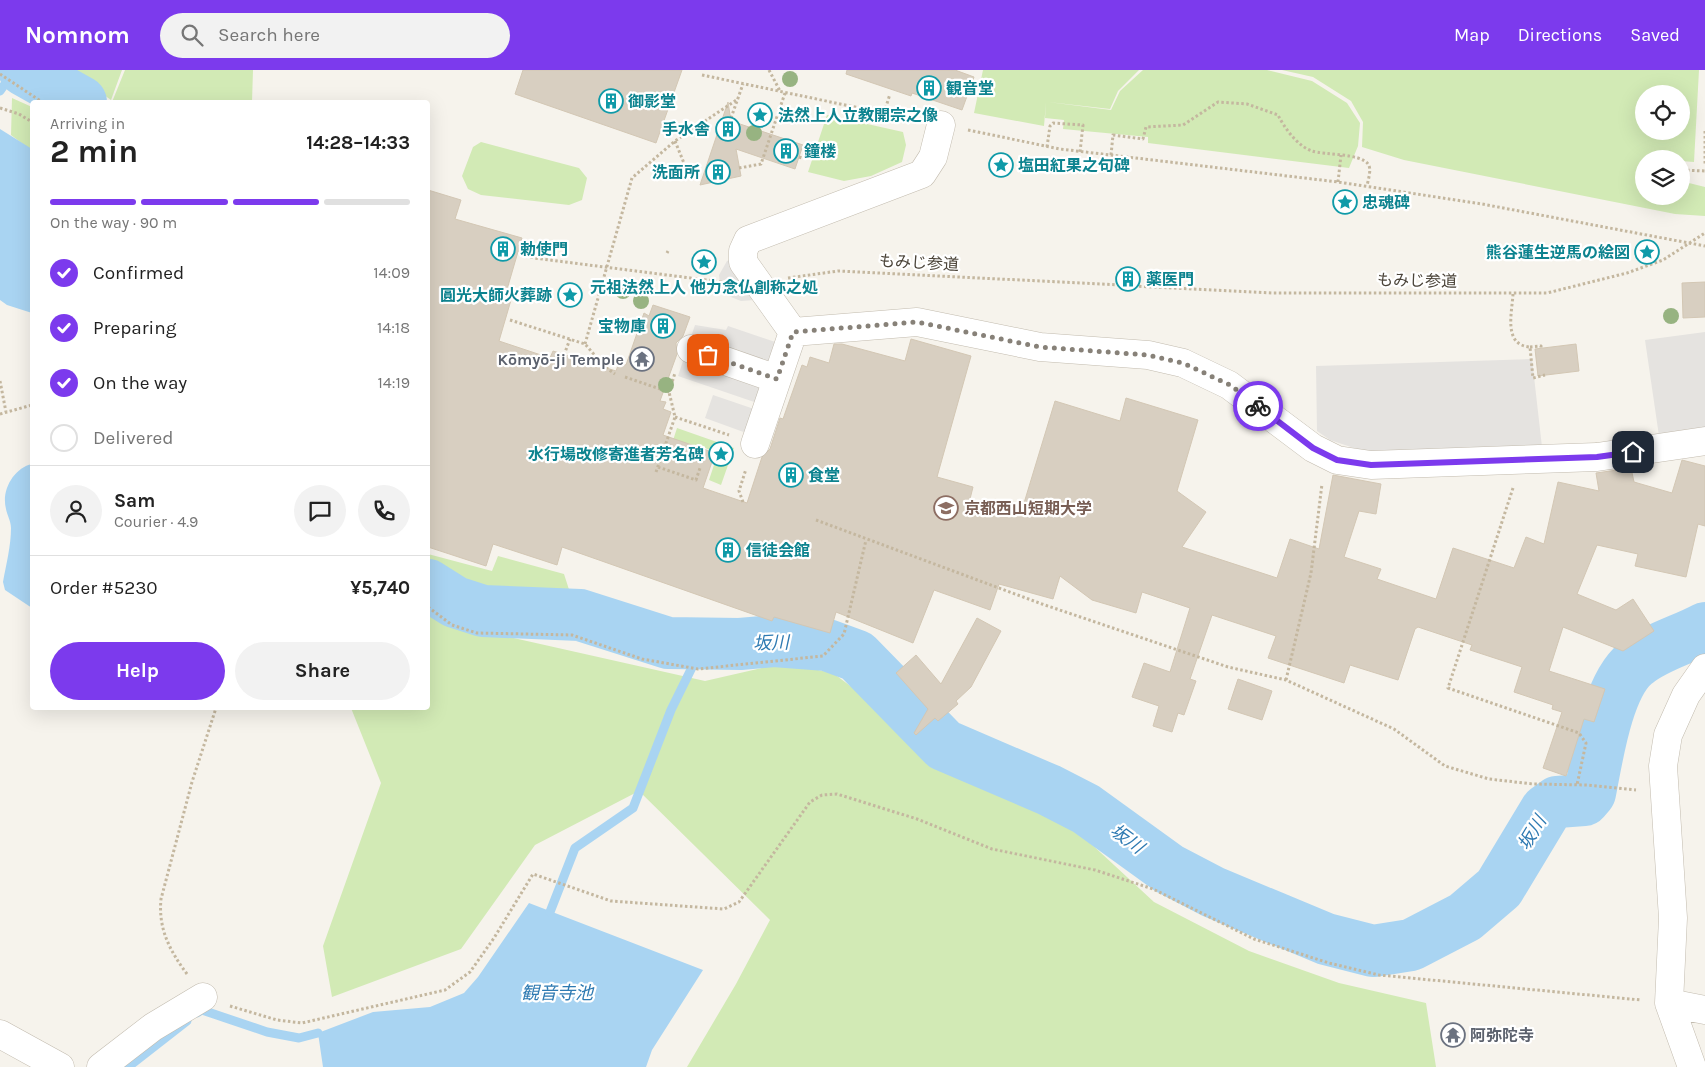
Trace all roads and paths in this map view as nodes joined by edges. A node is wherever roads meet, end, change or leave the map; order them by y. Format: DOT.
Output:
graph roads {
  1 [pos="768,70"];
  2 [pos="0,74"];
  3 [pos="702,75"];
  4 [pos="743,84"];
  5 [pos="780,92"];
  6 [pos="785,93"];
  7 [pos="890,94"];
  8 [pos="39,100"];
  9 [pos="738,100"];
  10 [pos="0,108"];
  11 [pos="884,113"];
  12 [pos="731,118"];
  13 [pos="30,121"];
  14 [pos="941,125"];
  15 [pos="1705,131"];
  16 [pos="675,141"];
  17 [pos="1047,147"];
  18 [pos="1080,152"];
  19 [pos="1111,155"];
  20 [pos="1342,155"];
  21 [pos="1705,166"];
  22 [pos="739,168"];
  23 [pos="1690,170"];
  24 [pos="1705,171"];
  25 [pos="696,177"];
  26 [pos="1338,182"];
  27 [pos="1367,187"];
  28 [pos="1705,233"];
  29 [pos="1691,244"];
  30 [pos="1705,246"];
  31 [pos="521,254"];
  32 [pos="608,267"];
  33 [pos="754,281"];
  34 [pos="1121,285"];
  35 [pos="1134,286"];
  36 [pos="1513,294"];
  37 [pos="510,320"];
  38 [pos="793,332"];
  39 [pos="570,339"];
  40 [pos="585,344"];
  41 [pos="1530,347"];
  42 [pos="1541,348"];
  43 [pos="564,355"];
  44 [pos="685,360"];
  45 [pos="615,374"];
  46 [pos="1545,375"];
  47 [pos="625,377"];
  48 [pos="777,379"];
  49 [pos="0,381"];
  50 [pos="669,392"];
  51 [pos="30,406"];
  52 [pos="6,412"];
  53 [pos="0,414"];
  54 [pos="675,417"];
  55 [pos="1705,441"];
  56 [pos="755,444"];
  57 [pos="1331,457"];
  58 [pos="1523,459"];
  59 [pos="658,467"];
  60 [pos="700,468"];
  61 [pos="656,472"];
  62 [pos="743,502"];
  63 [pos="816,520"];
  64 [pos="866,540"];
  65 [pos="430,608"];
  66 [pos="1705,668"];
  67 [pos="1286,680"];
  68 [pos="215,710"];
  69 [pos="1577,785"];
  70 [pos="1606,787"];
  71 [pos="203,997"];
  72 [pos="1669,1003"];
  73 [pos="1705,1010"];
  74 [pos="0,1034"];
  75 [pos="60,1067"];
  76 [pos="101,1067"];
  77 [pos="1692,1067"];
  1 -- 5 [label="path"];
  2 -- 8 [label="path"];
  3 -- 4 [label="path"];
  4 -- 5 [label="path"];
  4 -- 9 [label="path"];
  5 -- 6 [label="path"];
  6 -- 11 [label="path"];
  6 -- 22 [label="path"];
  7 -- 11 [label="path"];
  9 -- 12 [label="path"];
  9 -- 16 [label="path"];
  10 -- 13 [label="path"];
  11 -- 14 [label="path"];
  14 -- 17 [label="path"];
  14 -- 33 [label="street"];
  15 -- 21 [label="path"];
  16 -- 25 [label="path"];
  16 -- 32 [label="path"];
  17 -- 18 [label="path"];
  17 -- 18 [label="path"];
  18 -- 19 [label="path"];
  19 -- 20 [label="path"];
  19 -- 26 [label="path"];
  20 -- 26 [label="path"];
  20 -- 27 [label="path"];
  23 -- 24 [label="path"];
  26 -- 27 [label="path"];
  27 -- 29 [label="path"];
  28 -- 29 [label="path, もみじ参道"];
  29 -- 30 [label="path"];
  29 -- 36 [label="path, もみじ参道"];
  31 -- 32 [label="path, もみじ参道"];
  32 -- 33 [label="path, もみじ参道"];
  32 -- 40 [label="path"];
  33 -- 34 [label="path, もみじ参道"];
  33 -- 38 [label="street"];
  35 -- 36 [label="path, もみじ参道"];
  36 -- 41 [label="path"];
  37 -- 39 [label="path"];
  38 -- 48 [label="street"];
  38 -- 57 [label="street"];
  39 -- 40 [label="path"];
  39 -- 43 [label="path"];
  40 -- 45 [label="path"];
  41 -- 42 [label="path"];
  41 -- 46 [label="path"];
  44 -- 48 [label="street"];
  44 -- 50 [label="path"];
  47 -- 50 [label="path"];
  48 -- 56 [label="street"];
  49 -- 52 [label="path"];
  50 -- 54 [label="path"];
  51 -- 52 [label="path"];
  52 -- 53 [label="path"];
  54 -- 56 [label="path"];
  54 -- 59 [label="path"];
  55 -- 58 [label="street"];
  56 -- 62 [label="path"];
  57 -- 58 [label="street"];
  57 -- 67 [label="path"];
  58 -- 69 [label="path"];
  59 -- 60 [label="path"];
  59 -- 61 [label="path"];
  63 -- 64 [label="path"];
  64 -- 65 [label="path"];
  64 -- 67 [label="path"];
  66 -- 72 [label="street"];
  67 -- 69 [label="path"];
  68 -- 71 [label="path"];
  69 -- 70 [label="path"];
  71 -- 72 [label="path"];
  71 -- 76 [label="street"];
  72 -- 73 [label="street"];
  72 -- 77 [label="street"];
  74 -- 75 [label="street"];
}
